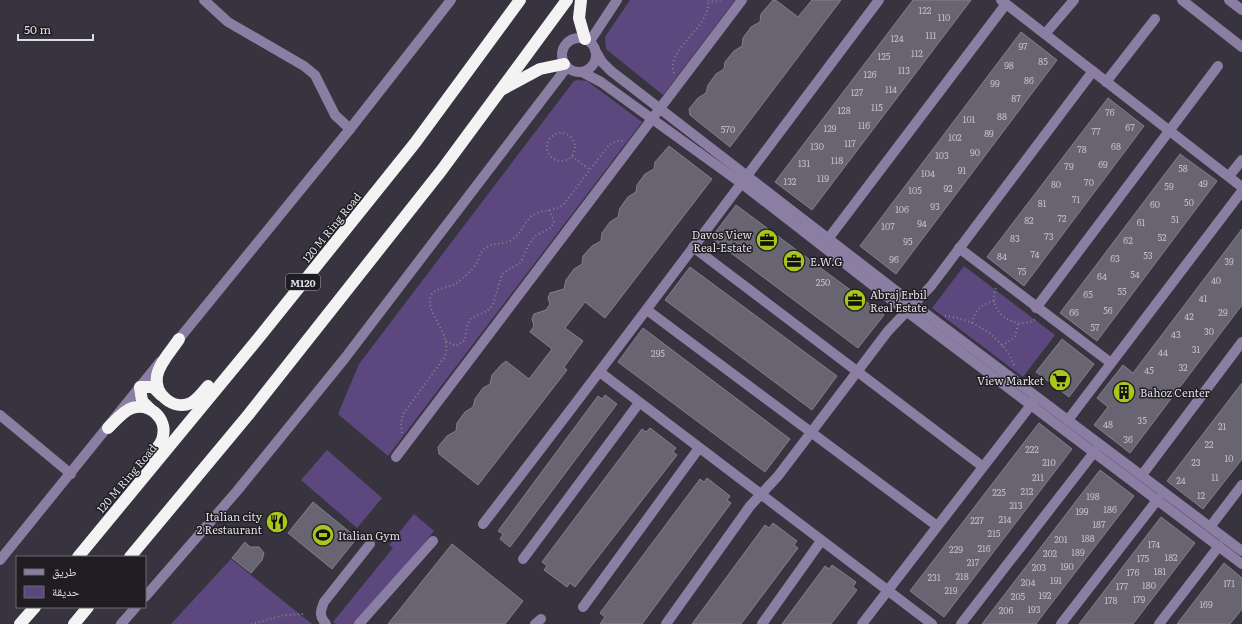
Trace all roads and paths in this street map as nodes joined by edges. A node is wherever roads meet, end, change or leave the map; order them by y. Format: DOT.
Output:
graph roads {
  1 [pos="204,0"];
  2 [pos="451,0"];
  3 [pos="520,0"];
  4 [pos="567,0"];
  5 [pos="581,0"];
  6 [pos="617,0"];
  7 [pos="708,0"];
  8 [pos="722,0"];
  9 [pos="742,0"];
  10 [pos="879,0"];
  11 [pos="1074,0"];
  12 [pos="1182,0"];
  13 [pos="1229,0"];
  14 [pos="1004,2"];
  15 [pos="1242,10"];
  16 [pos="1155,19"];
  17 [pos="1045,34"];
  18 [pos="587,40"];
  19 [pos="1242,47"];
  20 [pos="596,50"];
  21 [pos="566,66"];
  22 [pos="1218,66"];
  23 [pos="1093,71"];
  24 [pos="582,72"];
  25 [pos="682,81"];
  26 [pos="1106,82"];
  27 [pos="502,89"];
  28 [pos="660,109"];
  29 [pos="652,119"];
  30 [pos="350,129"];
  31 [pos="1169,130"];
  32 [pos="633,145"];
  33 [pos="572,156"];
  34 [pos="1242,160"];
  35 [pos="590,170"];
  36 [pos="1229,176"];
  37 [pos="744,180"];
  38 [pos="1242,187"];
  39 [pos="1242,191"];
  40 [pos="549,210"];
  41 [pos="828,239"];
  42 [pos="693,247"];
  43 [pos="959,248"];
  44 [pos="1001,281"];
  45 [pos="994,302"];
  46 [pos="910,308"];
  47 [pos="647,310"];
  48 [pos="1040,311"];
  49 [pos="934,320"];
  50 [pos="972,323"];
  51 [pos="1018,324"];
  52 [pos="261,335"];
  53 [pos="179,339"];
  54 [pos="446,341"];
  55 [pos="1242,342"];
  56 [pos="1002,346"];
  57 [pos="1111,364"];
  58 [pos="856,372"];
  59 [pos="601,373"];
  60 [pos="1015,381"];
  61 [pos="140,387"];
  62 [pos="162,396"];
  63 [pos="1034,401"];
  64 [pos="639,403"];
  65 [pos="150,409"];
  66 [pos="0,415"];
  67 [pos="1068,420"];
  68 [pos="108,428"];
  69 [pos="811,432"];
  70 [pos="406,444"];
  71 [pos="698,448"];
  72 [pos="1095,452"];
  73 [pos="396,458"];
  74 [pos="982,466"];
  75 [pos="71,474"];
  76 [pos="1142,475"];
  77 [pos="1242,485"];
  78 [pos="760,495"];
  79 [pos="1158,500"];
  80 [pos="483,524"];
  81 [pos="937,526"];
  82 [pos="102,527"];
  83 [pos="1210,527"];
  84 [pos="434,541"];
  85 [pos="821,541"];
  86 [pos="370,544"];
  87 [pos="1219,546"];
  88 [pos="1242,551"];
  89 [pos="79,556"];
  90 [pos="131,556"];
  91 [pos="523,558"];
  92 [pos="0,560"];
  93 [pos="1242,564"];
  94 [pos="887,590"];
  95 [pos="146,596"];
  96 [pos="583,607"];
  97 [pos="34,608"];
  98 [pos="87,608"];
  99 [pos="135,608"];
  100 [pos="304,614"];
  101 [pos="20,624"];
  102 [pos="74,624"];
  103 [pos="121,624"];
  104 [pos="251,624"];
  105 [pos="326,624"];
  106 [pos="359,624"];
  107 [pos="666,624"];
  108 [pos="762,624"];
  109 [pos="862,624"];
  110 [pos="932,624"];
  111 [pos="961,624"];
  112 [pos="1061,624"];
  113 [pos="1159,624"];
  1 -- 30 [label="street"];
  2 -- 30 [label="street"];
  3 -- 52 [label="highway, 120 M Ring Road / M120"];
  4 -- 27 [label="highway"];
  5 -- 18 [label="highway"];
  6 -- 18 [label="street"];
  7 -- 8 [label="path"];
  7 -- 25 [label="path"];
  9 -- 25 [label="street"];
  10 -- 37 [label="street"];
  11 -- 17 [label="street"];
  12 -- 19 [label="street"];
  13 -- 15 [label="street"];
  14 -- 17 [label="street"];
  14 -- 41 [label="street"];
  16 -- 26 [label="street"];
  17 -- 23 [label="street"];
  18 -- 20 [label="street"];
  18 -- 21 [label="street"];
  20 -- 24 [label="street"];
  20 -- 28 [label="street"];
  21 -- 24 [label="street"];
  21 -- 27 [label="highway"];
  21 -- 95 [label="street"];
  22 -- 31 [label="street"];
  23 -- 26 [label="street"];
  23 -- 43 [label="street"];
  24 -- 29 [label="street"];
  25 -- 28 [label="street"];
  26 -- 31 [label="street"];
  27 -- 90 [label="highway"];
  28 -- 29 [label="street"];
  28 -- 37 [label="street"];
  29 -- 32 [label="street"];
  29 -- 37 [label="street"];
  30 -- 53 [label="street"];
  31 -- 36 [label="street"];
  31 -- 48 [label="street"];
  32 -- 35 [label="path"];
  32 -- 70 [label="street"];
  33 -- 33 [label="path"];
  33 -- 35 [label="path"];
  34 -- 36 [label="street"];
  35 -- 40 [label="path"];
  36 -- 38 [label="street"];
  37 -- 41 [label="street"];
  37 -- 42 [label="street"];
  37 -- 46 [label="street"];
  39 -- 57 [label="street"];
  40 -- 54 [label="path"];
  40 -- 54 [label="path"];
  41 -- 46 [label="street"];
  42 -- 47 [label="street"];
  42 -- 58 [label="street"];
  43 -- 44 [label="street"];
  43 -- 46 [label="street"];
  44 -- 45 [label="path"];
  44 -- 48 [label="street"];
  45 -- 50 [label="path"];
  45 -- 51 [label="path"];
  46 -- 49 [label="street"];
  46 -- 58 [label="street"];
  46 -- 63 [label="street"];
  47 -- 59 [label="street"];
  47 -- 69 [label="street"];
  48 -- 51 [label="path"];
  48 -- 57 [label="street"];
  49 -- 50 [label="path"];
  49 -- 60 [label="street"];
  50 -- 56 [label="path"];
  51 -- 56 [label="path"];
  52 -- 62 [label="highway"];
  52 -- 82 [label="highway, 120 M Ring Road / M120"];
  53 -- 61 [label="street"];
  53 -- 62 [label="highway"];
  54 -- 70 [label="path"];
  55 -- 76 [label="street"];
  56 -- 60 [label="path"];
  57 -- 67 [label="street"];
  58 -- 69 [label="street"];
  58 -- 74 [label="street"];
  59 -- 64 [label="street"];
  59 -- 80 [label="street"];
  60 -- 63 [label="street"];
  61 -- 62 [label="highway"];
  61 -- 65 [label="highway"];
  61 -- 68 [label="street"];
  63 -- 67 [label="street"];
  63 -- 72 [label="street"];
  63 -- 74 [label="street"];
  64 -- 71 [label="street"];
  64 -- 91 [label="street"];
  65 -- 68 [label="highway"];
  65 -- 82 [label="highway"];
  66 -- 75 [label="street"];
  67 -- 76 [label="street"];
  68 -- 75 [label="street"];
  69 -- 78 [label="street"];
  69 -- 81 [label="street"];
  70 -- 73 [label="street"];
  71 -- 78 [label="street"];
  71 -- 96 [label="street"];
  72 -- 79 [label="street"];
  72 -- 111 [label="street"];
  74 -- 81 [label="street"];
  75 -- 92 [label="street"];
  76 -- 83 [label="street"];
  77 -- 83 [label="street"];
  78 -- 85 [label="street"];
  78 -- 107 [label="street"];
  79 -- 87 [label="street"];
  79 -- 112 [label="street"];
  81 -- 94 [label="street"];
  82 -- 89 [label="highway, 120 M Ring Road / M120"];
  83 -- 88 [label="street"];
  84 -- 106 [label="street"];
  85 -- 94 [label="street"];
  85 -- 108 [label="street"];
  86 -- 105 [label="street"];
  87 -- 93 [label="street"];
  87 -- 113 [label="street"];
  94 -- 109 [label="street"];
  94 -- 110 [label="street"];
  97 -- 101 [label="highway"];
  98 -- 102 [label="highway"];
  99 -- 103 [label="street"];
  100 -- 104 [label="path"];
}
